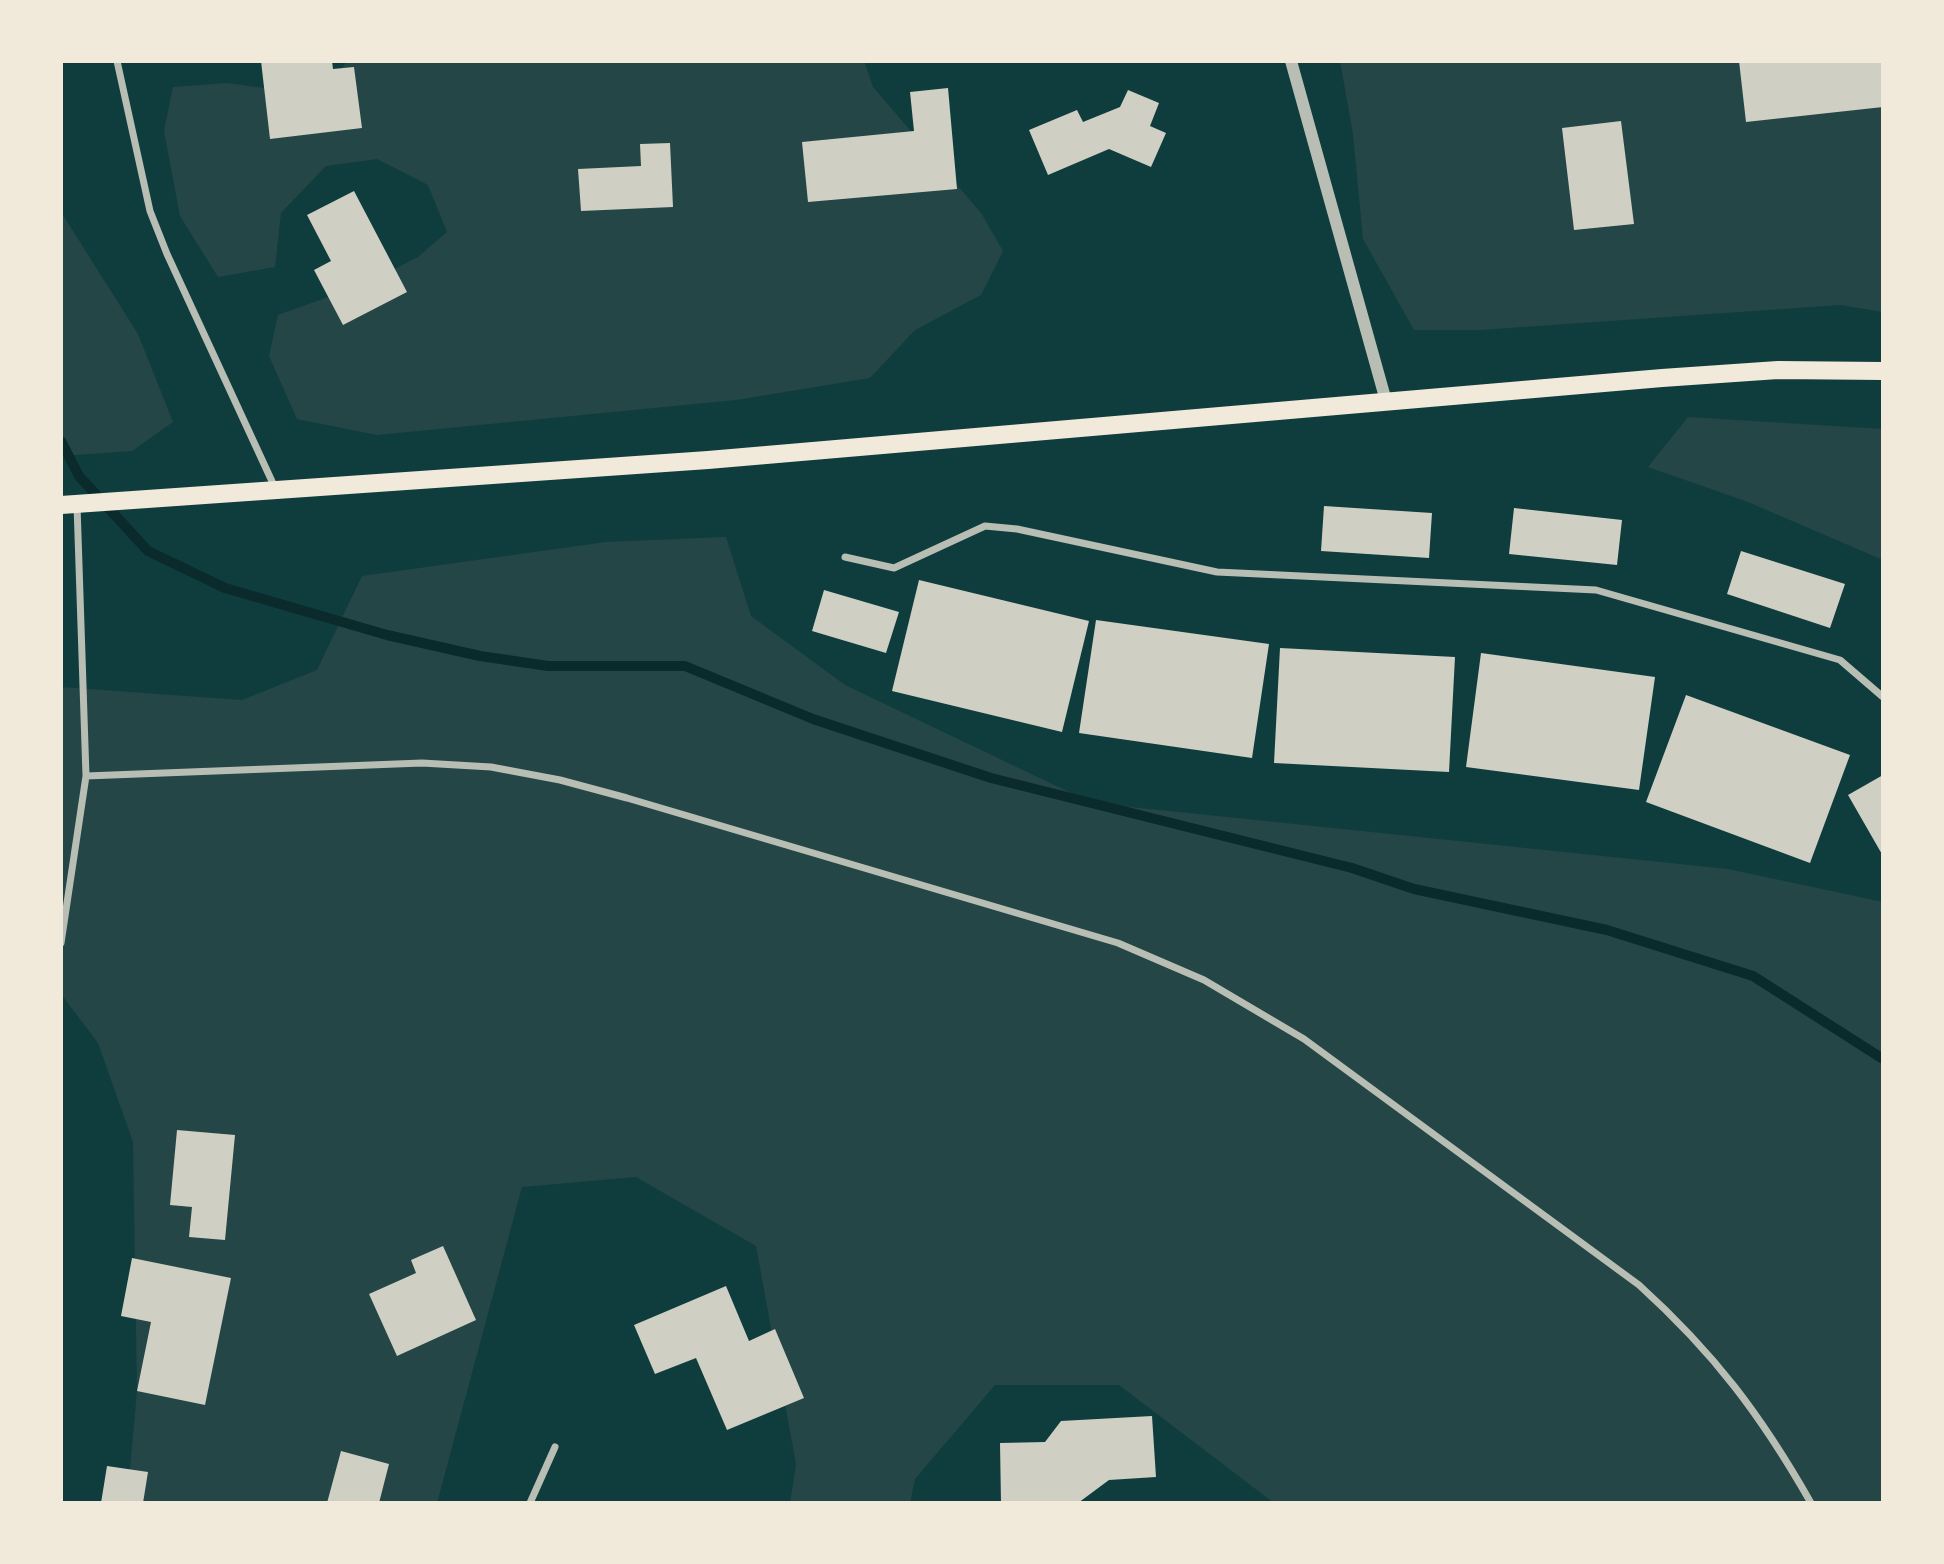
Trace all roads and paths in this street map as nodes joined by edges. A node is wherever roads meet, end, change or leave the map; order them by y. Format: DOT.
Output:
graph roads {
  1 [pos="117,61"];
  2 [pos="1291,61"];
  3 [pos="1883,372"];
  4 [pos="1386,401"];
  5 [pos="277,490"];
  6 [pos="69,505"];
  7 [pos="845,557"];
  8 [pos="1883,697"];
  9 [pos="86,776"];
  10 [pos="61,943"];
  11 [pos="555,1447"];
  12 [pos="530,1503"];
  13 [pos="1811,1503"];
  1 -- 5 [label="street"];
  2 -- 4 [label="street"];
  3 -- 4 [label="main road"];
  4 -- 5 [label="main road"];
  5 -- 6 [label="main road"];
  6 -- 9 [label="street"];
  7 -- 8 [label="street"];
  9 -- 10 [label="street"];
  9 -- 13 [label="street"];
  11 -- 12 [label="street"];
}
